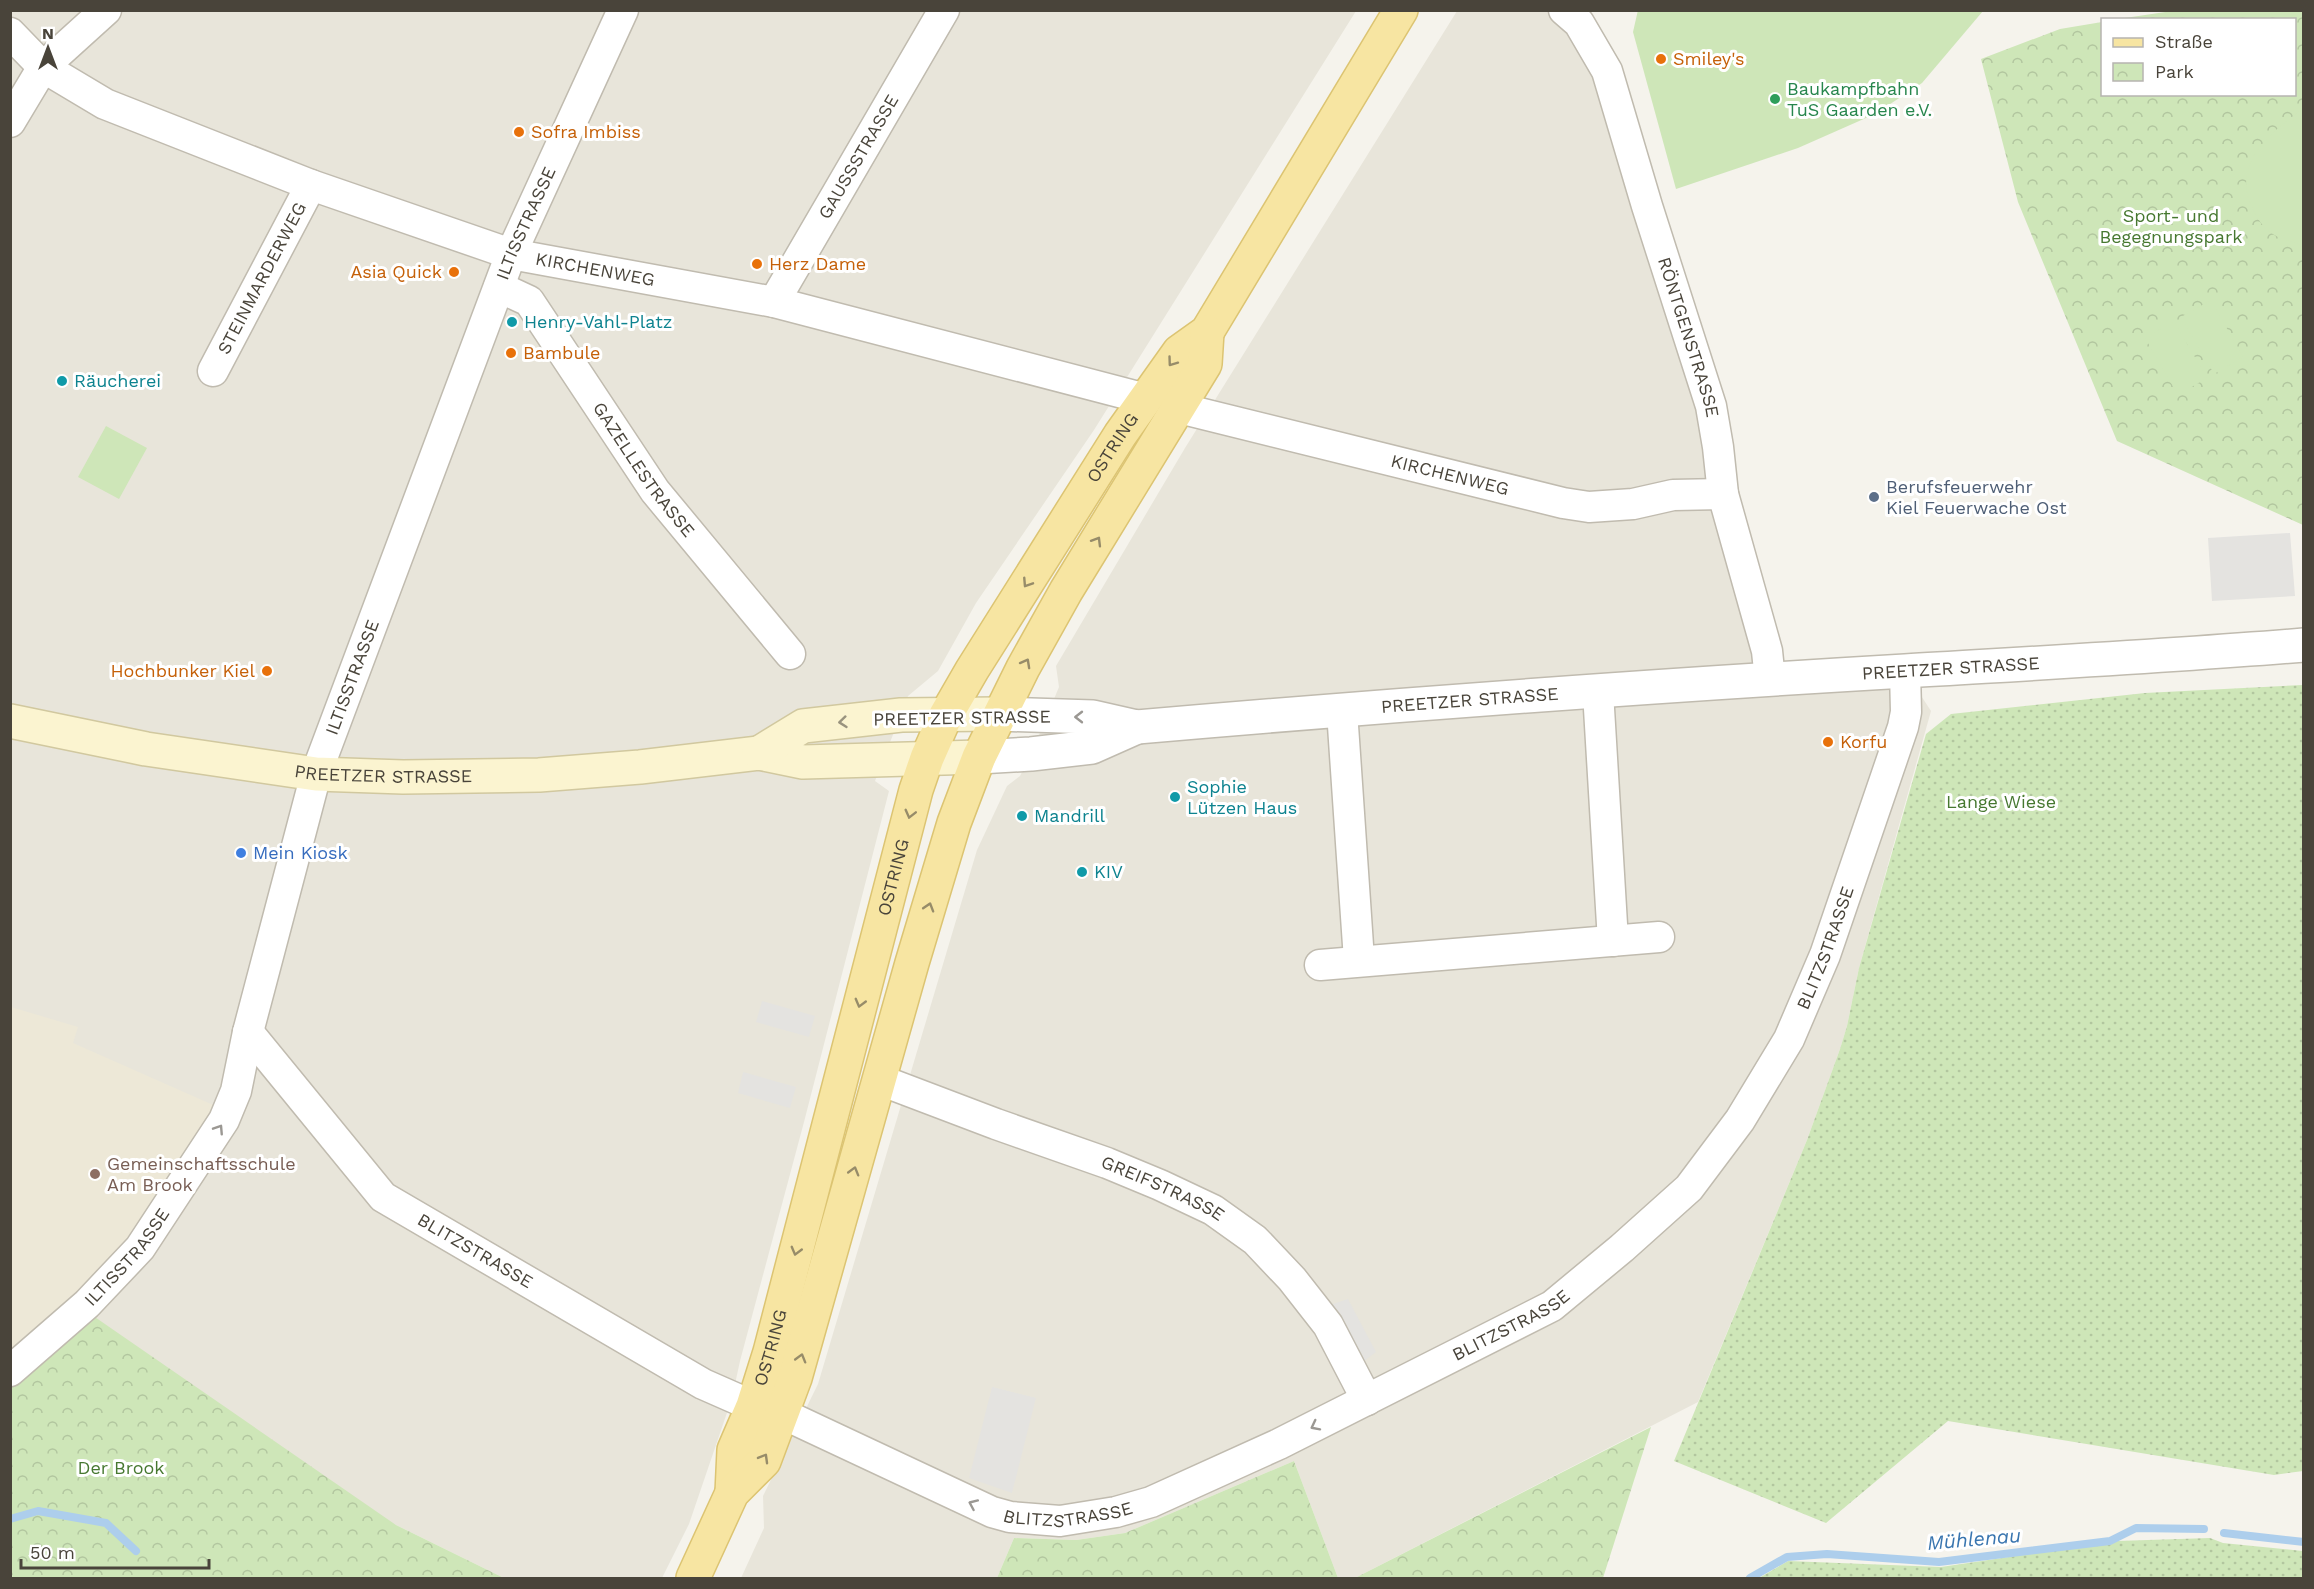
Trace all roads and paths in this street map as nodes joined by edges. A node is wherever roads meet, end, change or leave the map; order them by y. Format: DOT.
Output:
graph roads {
  1 [pos="106,10"];
  2 [pos="623,10"];
  3 [pos="944,10"];
  4 [pos="1401,10"];
  5 [pos="1564,10"];
  6 [pos="10,33"];
  7 [pos="43,66"];
  8 [pos="10,122"];
  9 [pos="311,184"];
  10 [pos="511,254"];
  11 [pos="499,287"];
  12 [pos="774,302"];
  13 [pos="1207,332"];
  14 [pos="213,371"];
  15 [pos="1146,399"];
  16 [pos="1179,408"];
  17 [pos="1723,494"];
  18 [pos="2304,645"];
  19 [pos="790,654"];
  20 [pos="1905,671"];
  21 [pos="1770,680"];
  22 [pos="1598,692"];
  23 [pos="1342,711"];
  24 [pos="998,714"];
  25 [pos="946,715"];
  26 [pos="10,721"];
  27 [pos="1137,727"];
  28 [pos="759,753"];
  29 [pos="979,757"];
  30 [pos="927,758"];
  31 [pos="316,774"];
  32 [pos="1659,937"];
  33 [pos="1613,941"];
  34 [pos="1359,960"];
  35 [pos="1320,965"];
  36 [pos="246,1041"];
  37 [pos="880,1080"];
  38 [pos="10,1371"];
  39 [pos="1367,1400"];
  40 [pos="768,1410"];
  41 [pos="693,1578"];
  1 -- 7 [label="street"];
  2 -- 10 [label="street, ILTISSTRASSE"];
  3 -- 12 [label="street, GAUSSSTRASSE"];
  4 -- 13 [label="main road, OSTRING"];
  5 -- 17 [label="street, RÖNTGENSTRASSE"];
  6 -- 7 [label="street, KIRCHENWEG"];
  7 -- 8 [label="street"];
  7 -- 9 [label="street, KIRCHENWEG"];
  9 -- 10 [label="street, KIRCHENWEG"];
  9 -- 14 [label="street, STEINMARDERWEG"];
  10 -- 11 [label="street, ILTISSTRASSE"];
  10 -- 12 [label="street, KIRCHENWEG"];
  11 -- 19 [label="street, GAZELLESTRASSE"];
  11 -- 31 [label="street, ILTISSTRASSE"];
  12 -- 15 [label="street, KIRCHENWEG"];
  13 -- 15 [label="main road, OSTRING, one-way"];
  13 -- 16 [label="main road, OSTRING"];
  15 -- 25 [label="main road, OSTRING, one-way"];
  16 -- 17 [label="street, KIRCHENWEG"];
  24 -- 16 [label="main road, OSTRING, one-way"];
  17 -- 21 [label="street, RÖNTGENSTRASSE"];
  18 -- 20 [label="street, PREETZER STRASSE"];
  20 -- 21 [label="street, PREETZER STRASSE"];
  20 -- 39 [label="street, BLITZSTRASSE"];
  21 -- 22 [label="street, PREETZER STRASSE"];
  22 -- 23 [label="street, PREETZER STRASSE"];
  22 -- 33 [label="street"];
  23 -- 27 [label="street, PREETZER STRASSE"];
  23 -- 34 [label="street"];
  24 -- 25 [label="main road, PREETZER STRASSE"];
  27 -- 24 [label="street, PREETZER STRASSE, one-way"];
  24 -- 29 [label="main road, OSTRING"];
  25 -- 28 [label="main road, PREETZER STRASSE, one-way"];
  25 -- 30 [label="main road, OSTRING"];
  26 -- 31 [label="main road, PREETZER STRASSE"];
  27 -- 29 [label="street, PREETZER STRASSE"];
  28 -- 30 [label="main road, PREETZER STRASSE"];
  28 -- 31 [label="main road, PREETZER STRASSE"];
  29 -- 30 [label="main road, PREETZER STRASSE"];
  37 -- 29 [label="main road, OSTRING, one-way"];
  30 -- 40 [label="main road, OSTRING, one-way"];
  31 -- 36 [label="street, ILTISSTRASSE"];
  32 -- 33 [label="street"];
  33 -- 34 [label="street"];
  34 -- 35 [label="street"];
  38 -- 36 [label="street, ILTISSTRASSE, one-way"];
  36 -- 40 [label="street, BLITZSTRASSE"];
  37 -- 39 [label="street, GREIFSTRASSE"];
  40 -- 37 [label="main road, OSTRING, one-way"];
  39 -- 40 [label="street, BLITZSTRASSE, one-way"];
  40 -- 41 [label="main road, OSTRING"];
}
